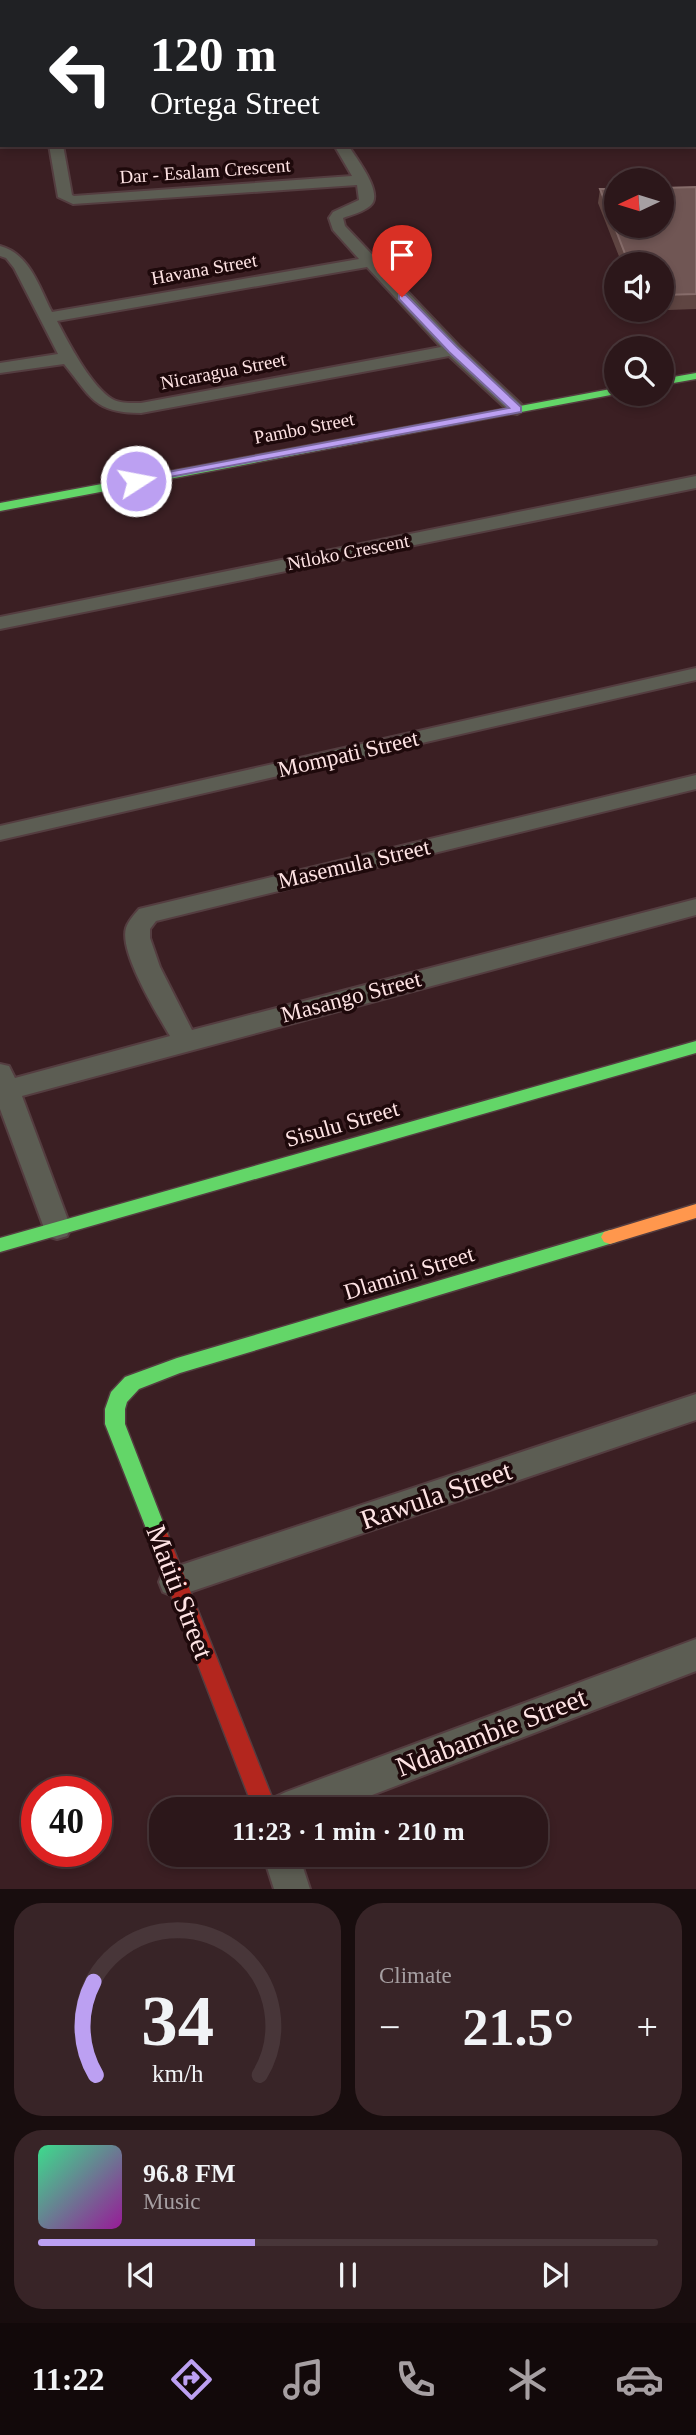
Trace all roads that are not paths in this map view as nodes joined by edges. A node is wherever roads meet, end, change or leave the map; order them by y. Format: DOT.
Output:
graph roads {
  1 [pos="56,147"];
  2 [pos="342,147"];
  3 [pos="360,180"];
  4 [pos="0,251"];
  5 [pos="369,262"];
  6 [pos="46,318"];
  7 [pos="453,349"];
  8 [pos="68,358"];
  9 [pos="0,368"];
  10 [pos="696,376"];
  11 [pos="674,380"];
  12 [pos="604,393"];
  13 [pos="517,409"];
  14 [pos="696,482"];
  15 [pos="0,507"];
  16 [pos="0,623"];
  17 [pos="696,674"];
  18 [pos="696,782"];
  19 [pos="0,833"];
  20 [pos="696,907"];
  21 [pos="185,1041"];
  22 [pos="696,1047"];
  23 [pos="4,1081"];
  24 [pos="696,1211"];
  25 [pos="57,1228"];
  26 [pos="0,1245"];
  27 [pos="136,1381"];
  28 [pos="696,1407"];
  29 [pos="175,1582"];
  30 [pos="696,1656"];
  31 [pos="261,1797"];
  32 [pos="321,1797"];
  33 [pos="285,1867"];
  34 [pos="292,1889"];
  1 -- 3 [label="street, Dar - Esalam Crescent"];
  2 -- 3 [label="street"];
  3 -- 5 [label="street"];
  4 -- 6 [label="street, Nicaragua Street"];
  5 -- 6 [label="street, Havana Street"];
  5 -- 7 [label="street"];
  6 -- 8 [label="street, Nicaragua Street"];
  7 -- 8 [label="street, Nicaragua Street"];
  7 -- 13 [label="street"];
  8 -- 9 [label="street"];
  10 -- 11 [label="street"];
  12 -- 13 [label="street, Pambo Street"];
  13 -- 15 [label="street, Pambo Street"];
  14 -- 16 [label="street, Ntloko Crescent"];
  17 -- 19 [label="street, Mompati Street"];
  18 -- 21 [label="street, Masemula Street"];
  20 -- 21 [label="street, Masango Street"];
  21 -- 23 [label="street, Masango Street"];
  22 -- 25 [label="street, Sisulu Street"];
  23 -- 25 [label="street"];
  24 -- 27 [label="street, Dlamini Street"];
  25 -- 26 [label="street, Sisulu Street"];
  27 -- 29 [label="street, Matiti Street"];
  28 -- 29 [label="street, Rawula Street"];
  29 -- 31 [label="street, Matiti Street"];
  30 -- 32 [label="street, Ndabambie Street"];
  33 -- 34 [label="street"];
}
